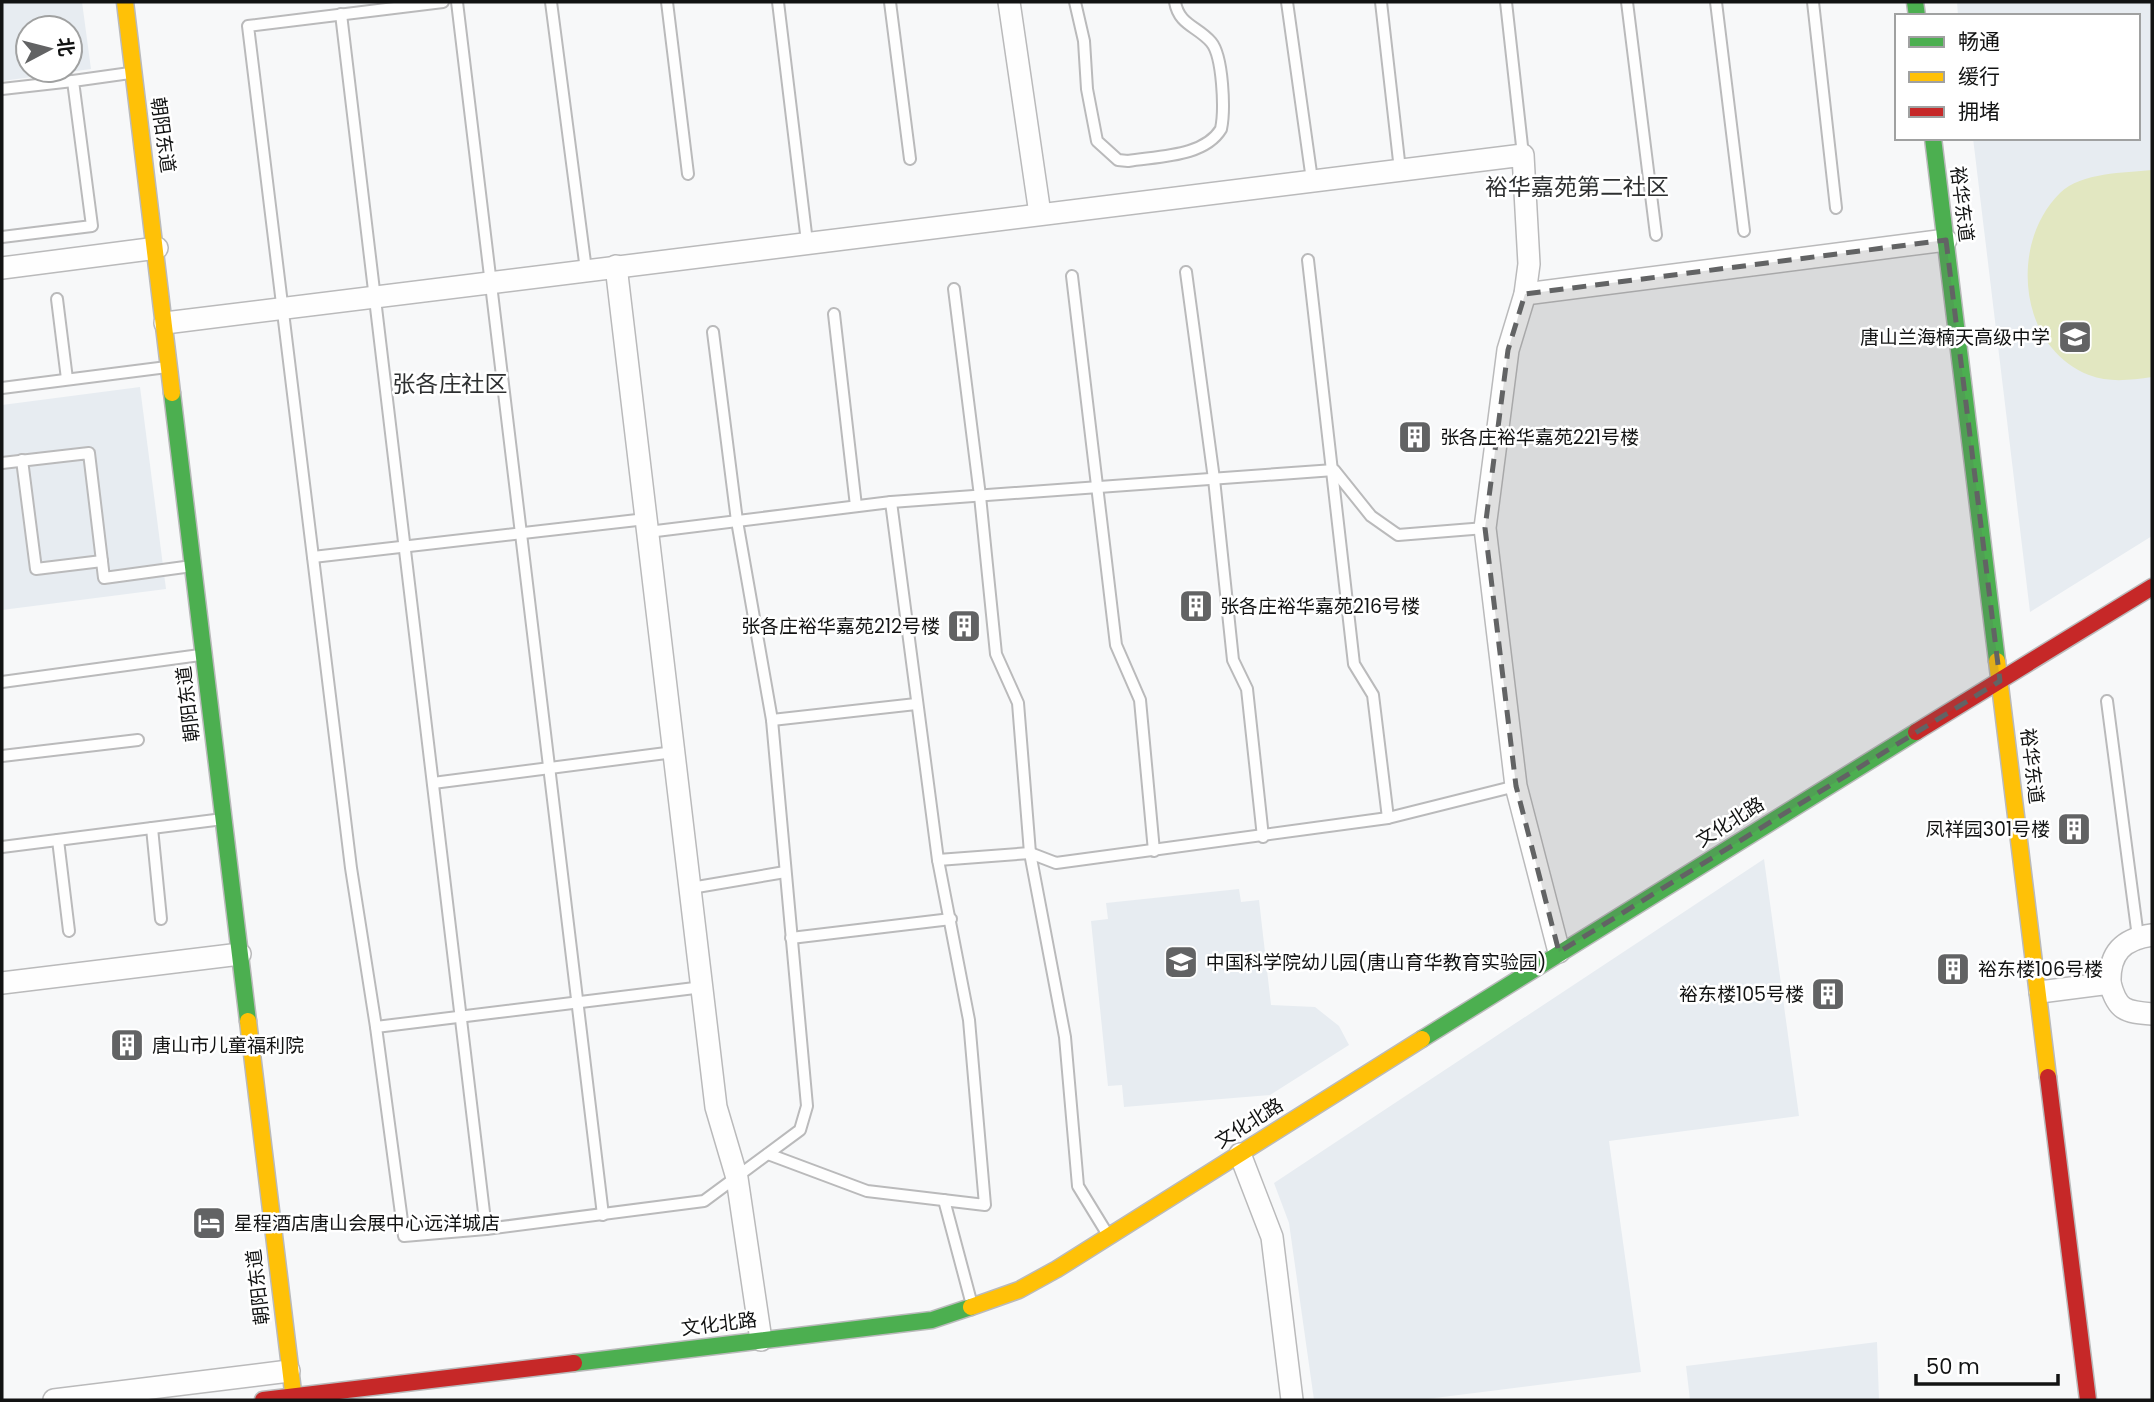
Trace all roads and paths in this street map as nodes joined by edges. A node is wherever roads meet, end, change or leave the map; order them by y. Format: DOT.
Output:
graph roads {
  1 [pos="125,2"];
  2 [pos="443,2"];
  3 [pos="457,2"];
  4 [pos="551,2"];
  5 [pos="667,2"];
  6 [pos="778,2"];
  7 [pos="890,2"];
  8 [pos="1009,2"];
  9 [pos="1074,2"];
  10 [pos="1175,2"];
  11 [pos="1287,2"];
  12 [pos="1381,2"];
  13 [pos="1506,2"];
  14 [pos="1627,2"];
  15 [pos="1716,2"];
  16 [pos="1813,2"];
  17 [pos="341,14"];
  18 [pos="133,73"];
  19 [pos="84,80"];
  20 [pos="47,84"];
  21 [pos="74,84"];
  22 [pos="2,89"];
  23 [pos="1933,140"];
  24 [pos="1523,155"];
  25 [pos="910,159"];
  26 [pos="1400,170"];
  27 [pos="688,174"];
  28 [pos="1312,180"];
  29 [pos="1836,208"];
  30 [pos="1040,214"];
  31 [pos="1744,231"];
  32 [pos="1656,235"];
  33 [pos="2,237"];
  34 [pos="1946,240"];
  35 [pos="807,242"];
  36 [pos="157,248"];
  37 [pos="1308,260"];
  38 [pos="616,266"];
  39 [pos="2,268"];
  40 [pos="586,270"];
  41 [pos="1186,272"];
  42 [pos="1072,276"];
  43 [pos="490,281"];
  44 [pos="954,289"];
  45 [pos="1525,294"];
  46 [pos="375,296"];
  47 [pos="57,299"];
  48 [pos="282,307"];
  49 [pos="834,314"];
  50 [pos="165,323"];
  51 [pos="713,332"];
  52 [pos="167,366"];
  53 [pos="67,379"];
  54 [pos="2,388"];
  55 [pos="22,460"];
  56 [pos="2,463"];
  57 [pos="1334,470"];
  58 [pos="1214,479"];
  59 [pos="1095,487"];
  60 [pos="980,496"];
  61 [pos="891,502"];
  62 [pos="856,506"];
  63 [pos="737,521"];
  64 [pos="647,525"];
  65 [pos="1485,528"];
  66 [pos="521,534"];
  67 [pos="405,547"];
  68 [pos="313,558"];
  69 [pos="102,561"];
  70 [pos="192,566"];
  71 [pos="2152,587"];
  72 [pos="203,654"];
  73 [pos="2000,681"];
  74 [pos="2,682"];
  75 [pos="2107,701"];
  76 [pos="916,704"];
  77 [pos="772,720"];
  78 [pos="138,740"];
  79 [pos="674,752"];
  80 [pos="2,756"];
  81 [pos="548,768"];
  82 [pos="433,783"];
  83 [pos="1516,786"];
  84 [pos="1388,818"];
  85 [pos="223,819"];
  86 [pos="152,828"];
  87 [pos="1262,837"];
  88 [pos="58,840"];
  89 [pos="2,847"];
  90 [pos="1154,851"];
  91 [pos="1030,853"];
  92 [pos="939,860"];
  93 [pos="785,872"];
  94 [pos="691,888"];
  95 [pos="161,919"];
  96 [pos="951,919"];
  97 [pos="69,931"];
  98 [pos="2145,936"];
  99 [pos="791,938"];
  100 [pos="1559,952"];
  101 [pos="240,954"];
  102 [pos="2,982"];
  103 [pos="2109,982"];
  104 [pos="703,987"];
  105 [pos="2040,992"];
  106 [pos="576,1002"];
  107 [pos="2152,1014"];
  108 [pos="460,1017"];
  109 [pos="376,1027"];
  110 [pos="768,1154"];
  111 [pos="1240,1154"];
  112 [pos="737,1178"];
  113 [pos="944,1200"];
  114 [pos="603,1214"];
  115 [pos="486,1229"];
  116 [pos="1108,1237"];
  117 [pos="973,1308"];
  118 [pos="761,1340"];
  119 [pos="289,1371"];
  120 [pos="294,1398"];
  121 [pos="54,1400"];
  122 [pos="263,1400"];
  123 [pos="1292,1400"];
  124 [pos="2088,1400"];
  1 -- 18 [label="street, 朝阳东道"];
  2 -- 17 [label="lane"];
  3 -- 43 [label="lane"];
  4 -- 40 [label="lane"];
  5 -- 27 [label="lane"];
  6 -- 35 [label="lane"];
  7 -- 25 [label="lane"];
  8 -- 30 [label="street"];
  9 -- 10 [label="lane"];
  11 -- 28 [label="lane"];
  12 -- 26 [label="lane"];
  13 -- 24 [label="lane"];
  14 -- 32 [label="lane"];
  15 -- 31 [label="lane"];
  16 -- 29 [label="lane"];
  17 -- 46 [label="lane"];
  17 -- 48 [label="lane"];
  18 -- 19 [label="lane"];
  18 -- 36 [label="street, 朝阳东道"];
  20 -- 22 [label="lane"];
  21 -- 33 [label="lane"];
  23 -- 34 [label="street, 裕华东道"];
  24 -- 26 [label="street"];
  24 -- 45 [label="street"];
  26 -- 28 [label="street"];
  28 -- 30 [label="street"];
  30 -- 35 [label="street"];
  34 -- 45 [label="street"];
  34 -- 73 [label="street, 裕华东道"];
  35 -- 38 [label="street"];
  36 -- 39 [label="street"];
  36 -- 50 [label="street, 朝阳东道"];
  37 -- 57 [label="lane"];
  38 -- 40 [label="street"];
  38 -- 64 [label="street"];
  40 -- 43 [label="street"];
  41 -- 58 [label="lane"];
  42 -- 59 [label="lane"];
  43 -- 46 [label="street"];
  43 -- 66 [label="lane"];
  44 -- 60 [label="lane"];
  45 -- 65 [label="street"];
  46 -- 48 [label="street"];
  46 -- 67 [label="lane"];
  47 -- 53 [label="lane"];
  48 -- 50 [label="street"];
  48 -- 68 [label="lane"];
  49 -- 62 [label="lane"];
  50 -- 52 [label="street, 朝阳东道"];
  51 -- 63 [label="lane"];
  52 -- 53 [label="lane"];
  52 -- 70 [label="street, 朝阳东道"];
  53 -- 54 [label="lane"];
  55 -- 56 [label="lane"];
  55 -- 69 [label="lane"];
  55 -- 69 [label="lane"];
  57 -- 58 [label="lane"];
  57 -- 65 [label="lane"];
  57 -- 84 [label="lane"];
  58 -- 59 [label="lane"];
  58 -- 87 [label="lane"];
  59 -- 60 [label="lane"];
  59 -- 90 [label="lane"];
  60 -- 61 [label="lane"];
  60 -- 91 [label="lane"];
  61 -- 62 [label="lane"];
  61 -- 76 [label="lane"];
  62 -- 63 [label="lane"];
  63 -- 64 [label="lane"];
  63 -- 77 [label="lane"];
  64 -- 66 [label="lane"];
  64 -- 79 [label="street"];
  65 -- 83 [label="street"];
  66 -- 67 [label="lane"];
  66 -- 81 [label="lane"];
  67 -- 68 [label="lane"];
  67 -- 82 [label="lane"];
  68 -- 109 [label="lane"];
  69 -- 70 [label="lane"];
  70 -- 72 [label="street, 朝阳东道"];
  71 -- 73 [label="street, 文化北路"];
  72 -- 74 [label="lane"];
  72 -- 85 [label="street, 朝阳东道"];
  73 -- 100 [label="street, 文化北路"];
  73 -- 105 [label="street, 裕华东道"];
  75 -- 98 [label="lane"];
  76 -- 77 [label="lane"];
  76 -- 92 [label="lane"];
  77 -- 93 [label="lane"];
  78 -- 80 [label="lane"];
  79 -- 81 [label="lane"];
  79 -- 94 [label="street"];
  81 -- 82 [label="lane"];
  81 -- 106 [label="lane"];
  82 -- 108 [label="lane"];
  83 -- 84 [label="lane"];
  83 -- 100 [label="street"];
  84 -- 87 [label="lane"];
  85 -- 86 [label="lane"];
  85 -- 101 [label="street, 朝阳东道"];
  86 -- 88 [label="lane"];
  86 -- 95 [label="lane"];
  87 -- 90 [label="lane"];
  88 -- 89 [label="lane"];
  88 -- 97 [label="lane"];
  90 -- 91 [label="lane"];
  91 -- 92 [label="lane"];
  91 -- 116 [label="lane"];
  92 -- 96 [label="lane"];
  93 -- 94 [label="lane"];
  93 -- 99 [label="lane"];
  94 -- 104 [label="street"];
  96 -- 99 [label="lane"];
  96 -- 113 [label="lane"];
  98 -- 103 [label="street"];
  99 -- 110 [label="lane"];
  100 -- 111 [label="street, 文化北路"];
  101 -- 102 [label="street"];
  101 -- 119 [label="street, 朝阳东道"];
  103 -- 105 [label="street"];
  103 -- 107 [label="street"];
  104 -- 106 [label="lane"];
  104 -- 112 [label="street"];
  105 -- 124 [label="street, 裕华东道"];
  106 -- 108 [label="lane"];
  106 -- 114 [label="lane"];
  108 -- 109 [label="lane"];
  108 -- 115 [label="lane"];
  109 -- 115 [label="lane"];
  110 -- 112 [label="lane"];
  110 -- 113 [label="lane"];
  111 -- 116 [label="street, 文化北路"];
  111 -- 123 [label="street"];
  112 -- 114 [label="lane"];
  112 -- 118 [label="street"];
  113 -- 117 [label="lane"];
  114 -- 115 [label="lane"];
  116 -- 117 [label="street, 文化北路"];
  117 -- 118 [label="street, 文化北路"];
  118 -- 120 [label="street, 文化北路"];
  119 -- 120 [label="street, 朝阳东道"];
  119 -- 121 [label="street"];
  120 -- 122 [label="street, 文化北路"];
}
